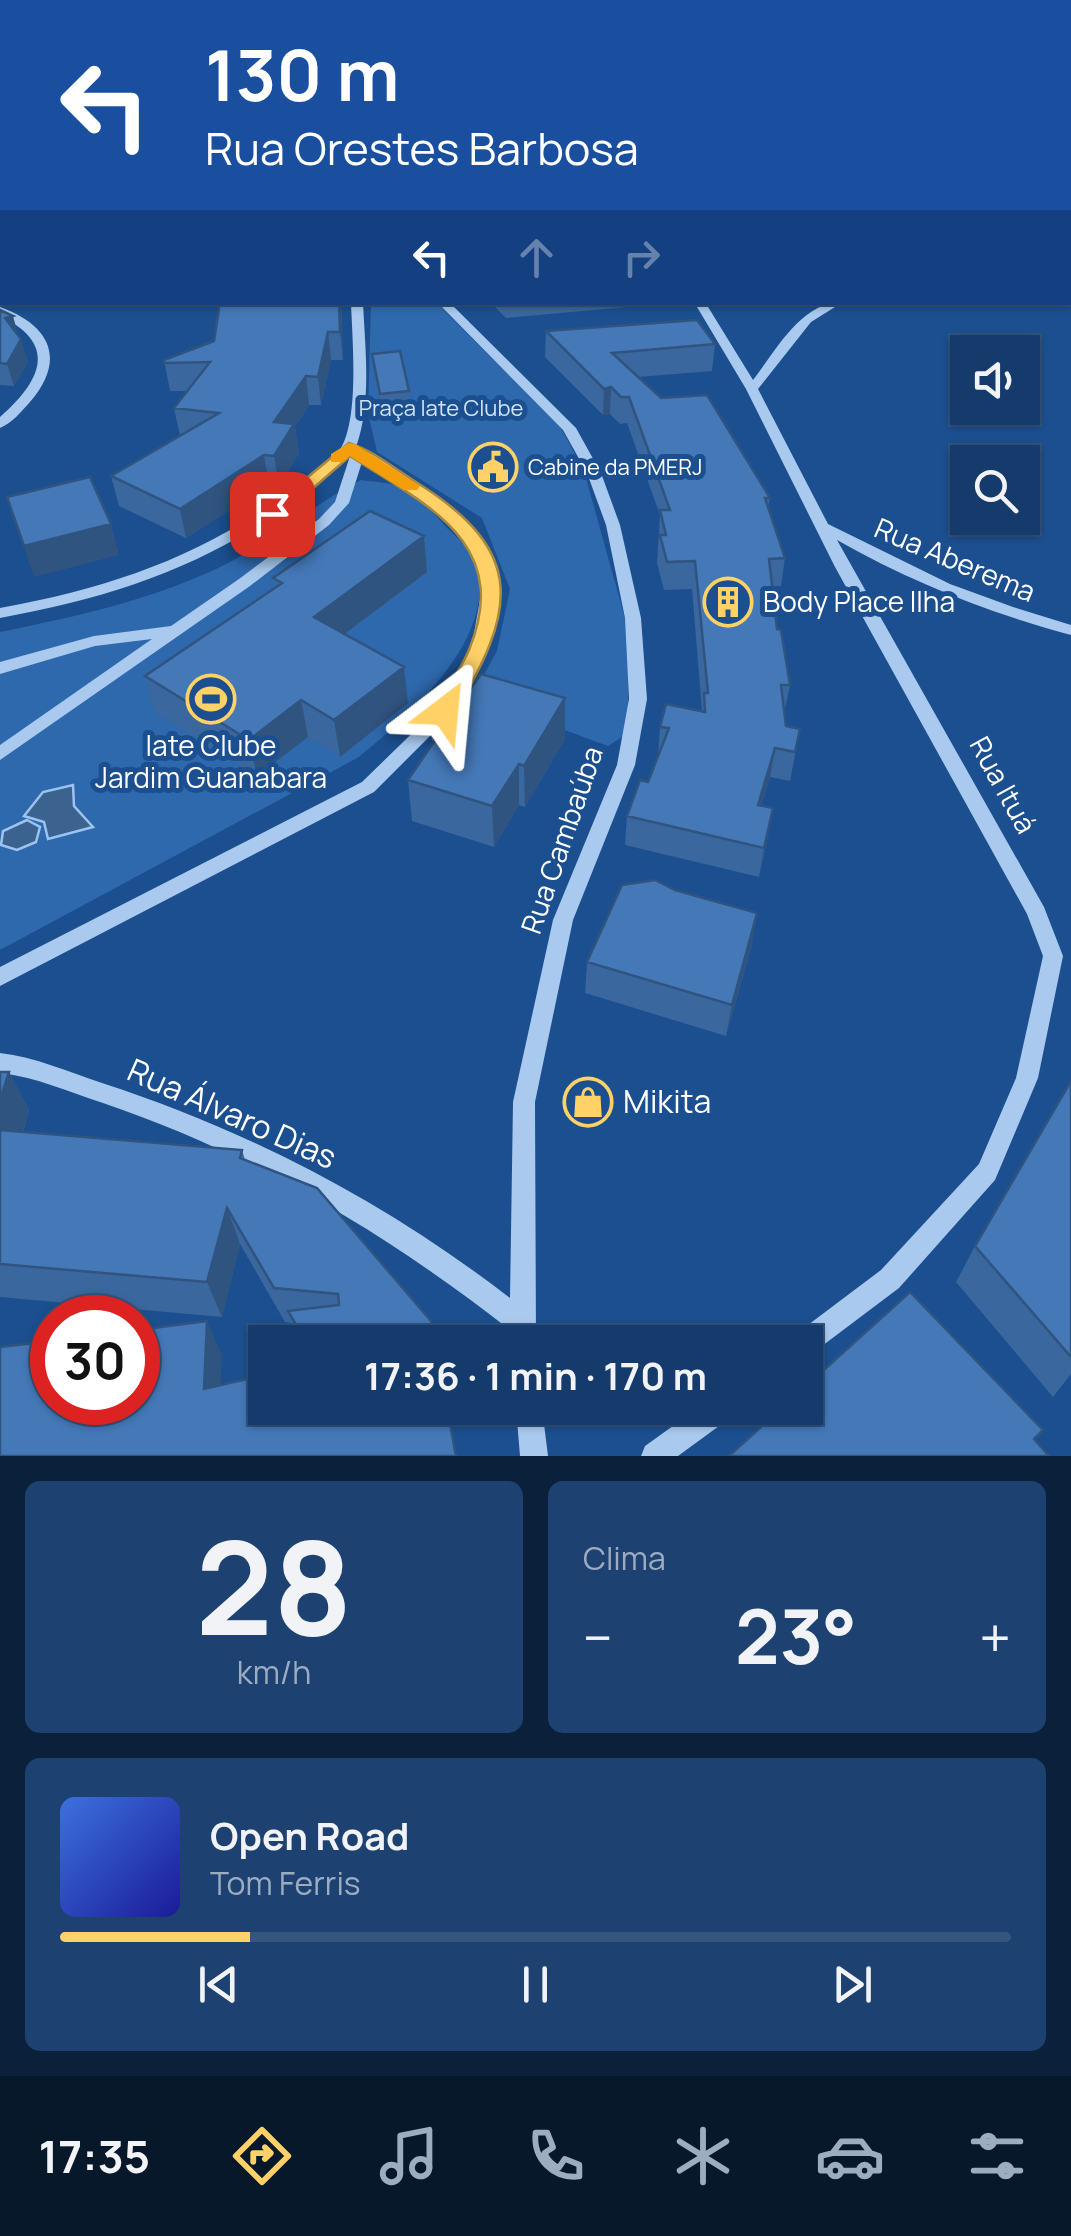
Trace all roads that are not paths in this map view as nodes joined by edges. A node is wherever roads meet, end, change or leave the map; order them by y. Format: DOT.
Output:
graph roads {
  1 [pos="357,305"];
  2 [pos="445,305"];
  3 [pos="701,305"];
  4 [pos="832,305"];
  5 [pos="0,310"];
  6 [pos="752,388"];
  7 [pos="0,424"];
  8 [pos="353,450"];
  9 [pos="824,527"];
  10 [pos="0,613"];
  11 [pos="175,630"];
  12 [pos="1071,630"];
  13 [pos="0,668"];
  14 [pos="0,754"];
  15 [pos="1053,956"];
  16 [pos="1071,970"];
  17 [pos="0,977"];
  18 [pos="0,1063"];
  19 [pos="514,1325"];
  20 [pos="523,1325"];
  21 [pos="823,1332"];
  22 [pos="531,1425"];
  23 [pos="697,1425"];
  24 [pos="534,1456"];
  25 [pos="655,1456"];
  1 -- 8 [label="street"];
  2 -- 20 [label="street, Rua Cambaúba"];
  3 -- 6 [label="street, Rua Ituá"];
  4 -- 6 [label="street"];
  5 -- 7 [label="street"];
  6 -- 9 [label="street, Rua Ituá"];
  8 -- 10 [label="street"];
  8 -- 11 [label="street"];
  8 -- 17 [label="street"];
  9 -- 12 [label="street, Rua Aberema"];
  9 -- 15 [label="street, Rua Ituá"];
  11 -- 13 [label="street"];
  11 -- 14 [label="street"];
  15 -- 16 [label="street"];
  15 -- 21 [label="street"];
  18 -- 19 [label="street, Rua Álvaro Dias"];
  22 -- 24 [label="street"];
  23 -- 25 [label="street"];
}
